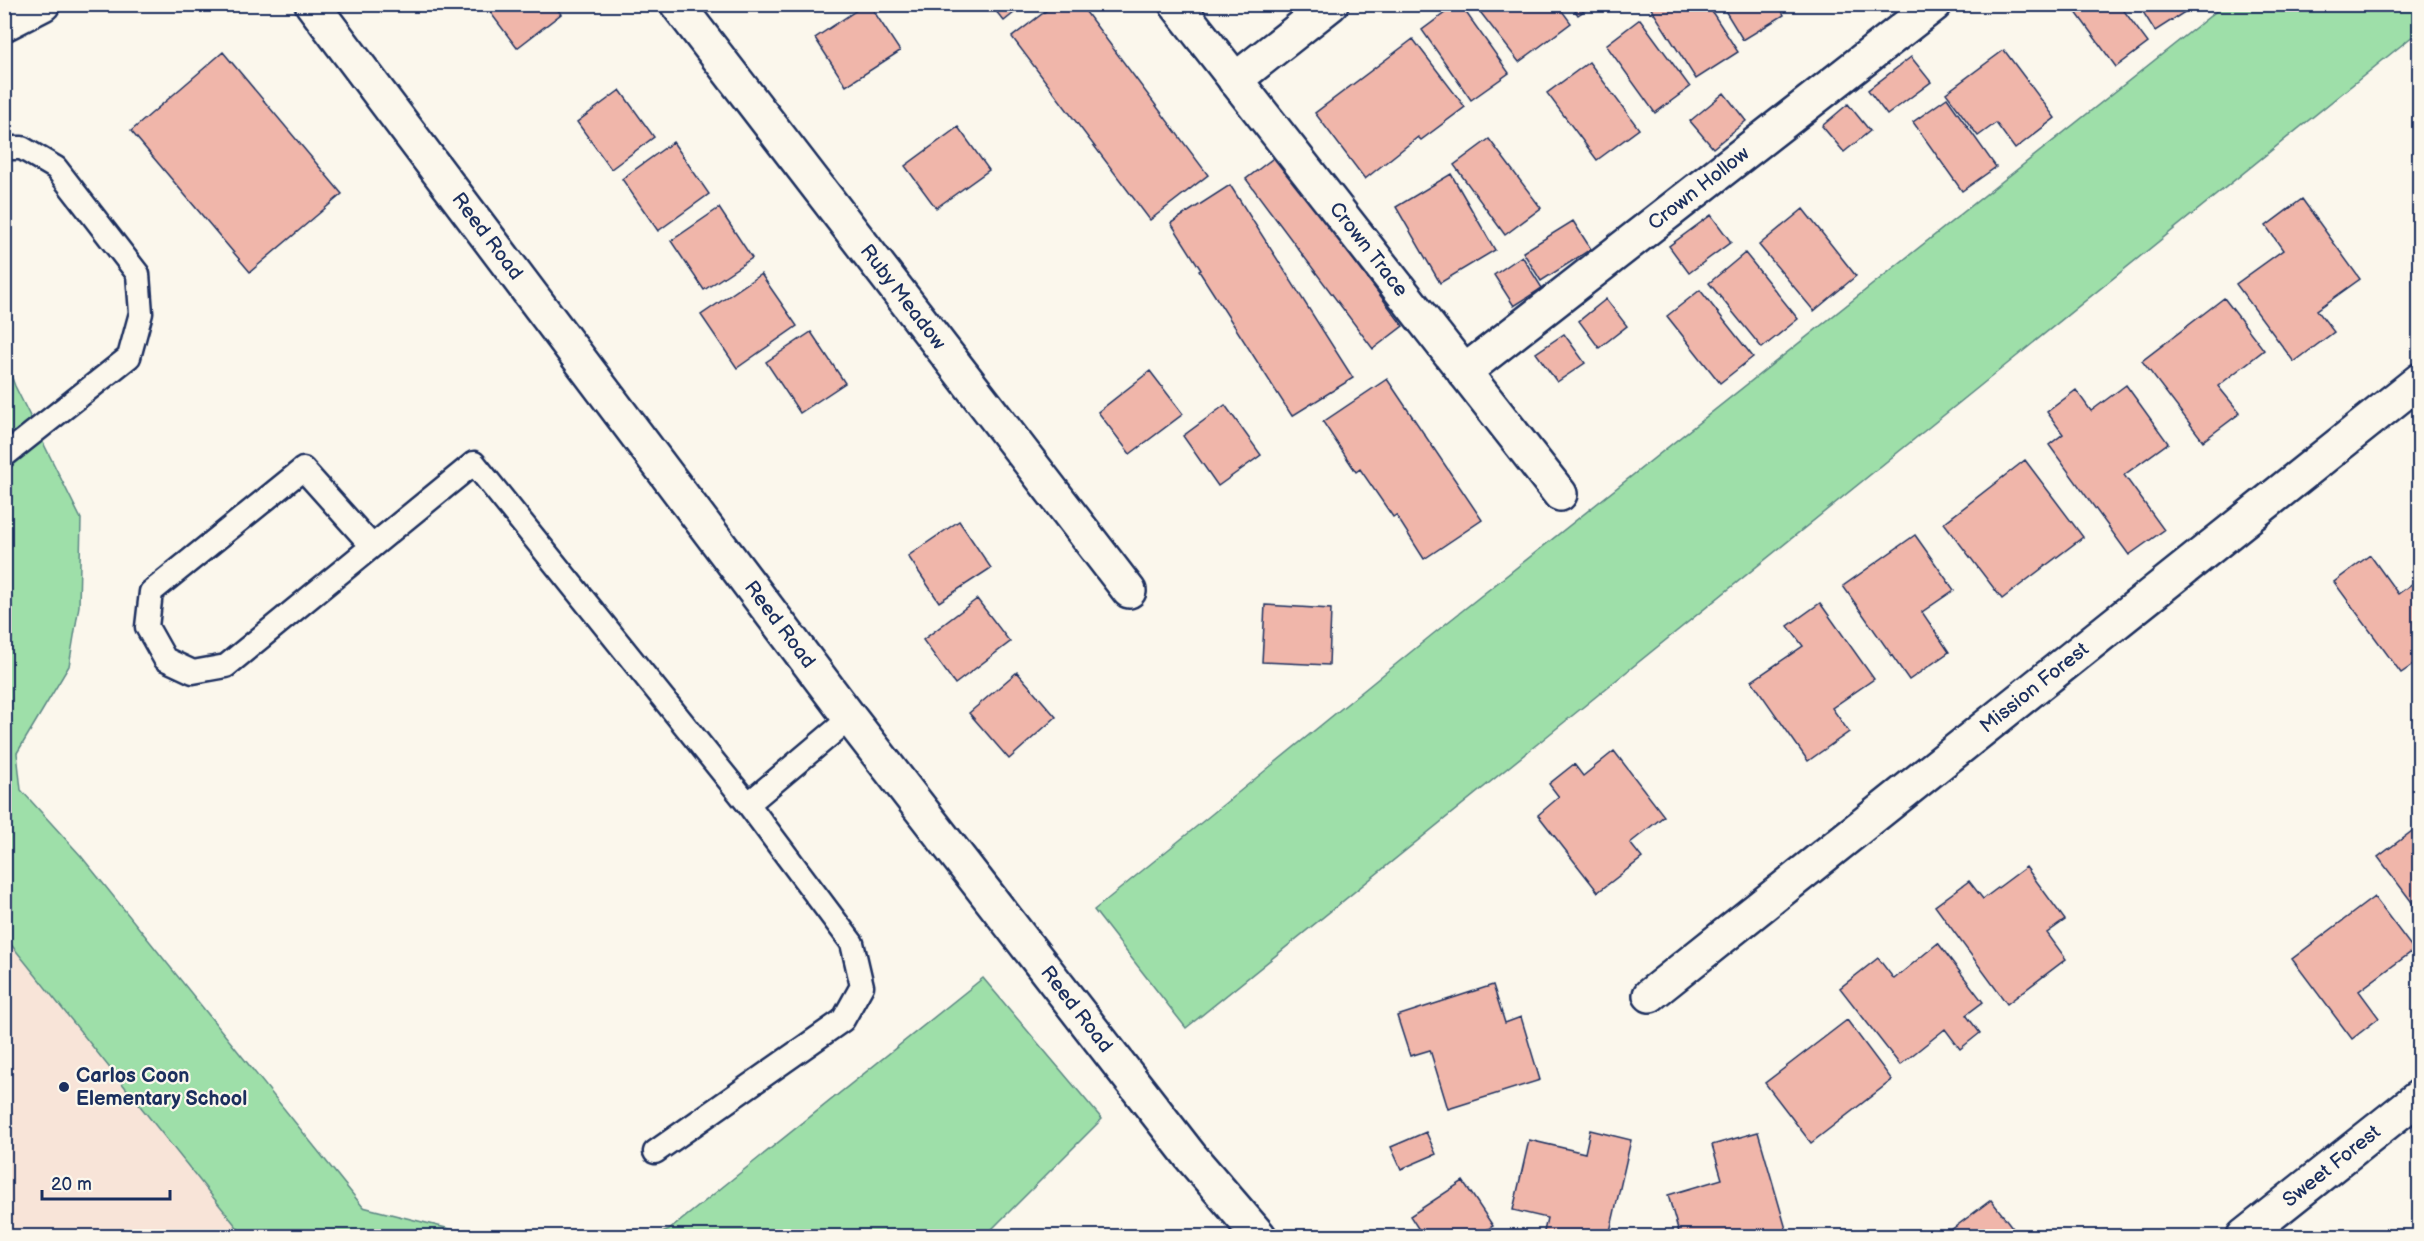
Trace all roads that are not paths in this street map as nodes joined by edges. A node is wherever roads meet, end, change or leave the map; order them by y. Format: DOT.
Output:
graph roads {
  1 [pos="43,4"];
  2 [pos="312,4"];
  3 [pos="677,4"];
  4 [pos="1176,4"];
  5 [pos="1332,4"];
  6 [pos="1935,4"];
  7 [pos="4,24"];
  8 [pos="1235,80"];
  9 [pos="4,148"];
  10 [pos="1464,372"];
  11 [pos="2420,380"];
  12 [pos="4,456"];
  13 [pos="1560,494"];
  14 [pos="372,546"];
  15 [pos="1129,591"];
  16 [pos="849,718"];
  17 [pos="748,804"];
  18 [pos="1650,995"];
  19 [pos="2420,1096"];
  20 [pos="655,1152"];
  21 [pos="1259,1236"];
  22 [pos="2244,1236"];
  1 -- 7 [label="street"];
  2 -- 16 [label="street, Reed Road"];
  3 -- 15 [label="street, Ruby Meadow"];
  4 -- 8 [label="street, Crown Trace"];
  5 -- 8 [label="street"];
  6 -- 10 [label="street, Crown Hollow"];
  8 -- 10 [label="street, Crown Trace"];
  9 -- 12 [label="lane"];
  10 -- 13 [label="street, Crown Trace"];
  11 -- 18 [label="street, Mission Forest"];
  14 -- 14 [label="lane"];
  14 -- 17 [label="lane"];
  16 -- 17 [label="lane"];
  16 -- 21 [label="street, Reed Road"];
  17 -- 20 [label="lane"];
  19 -- 22 [label="street, Sweet Forest"];
}
